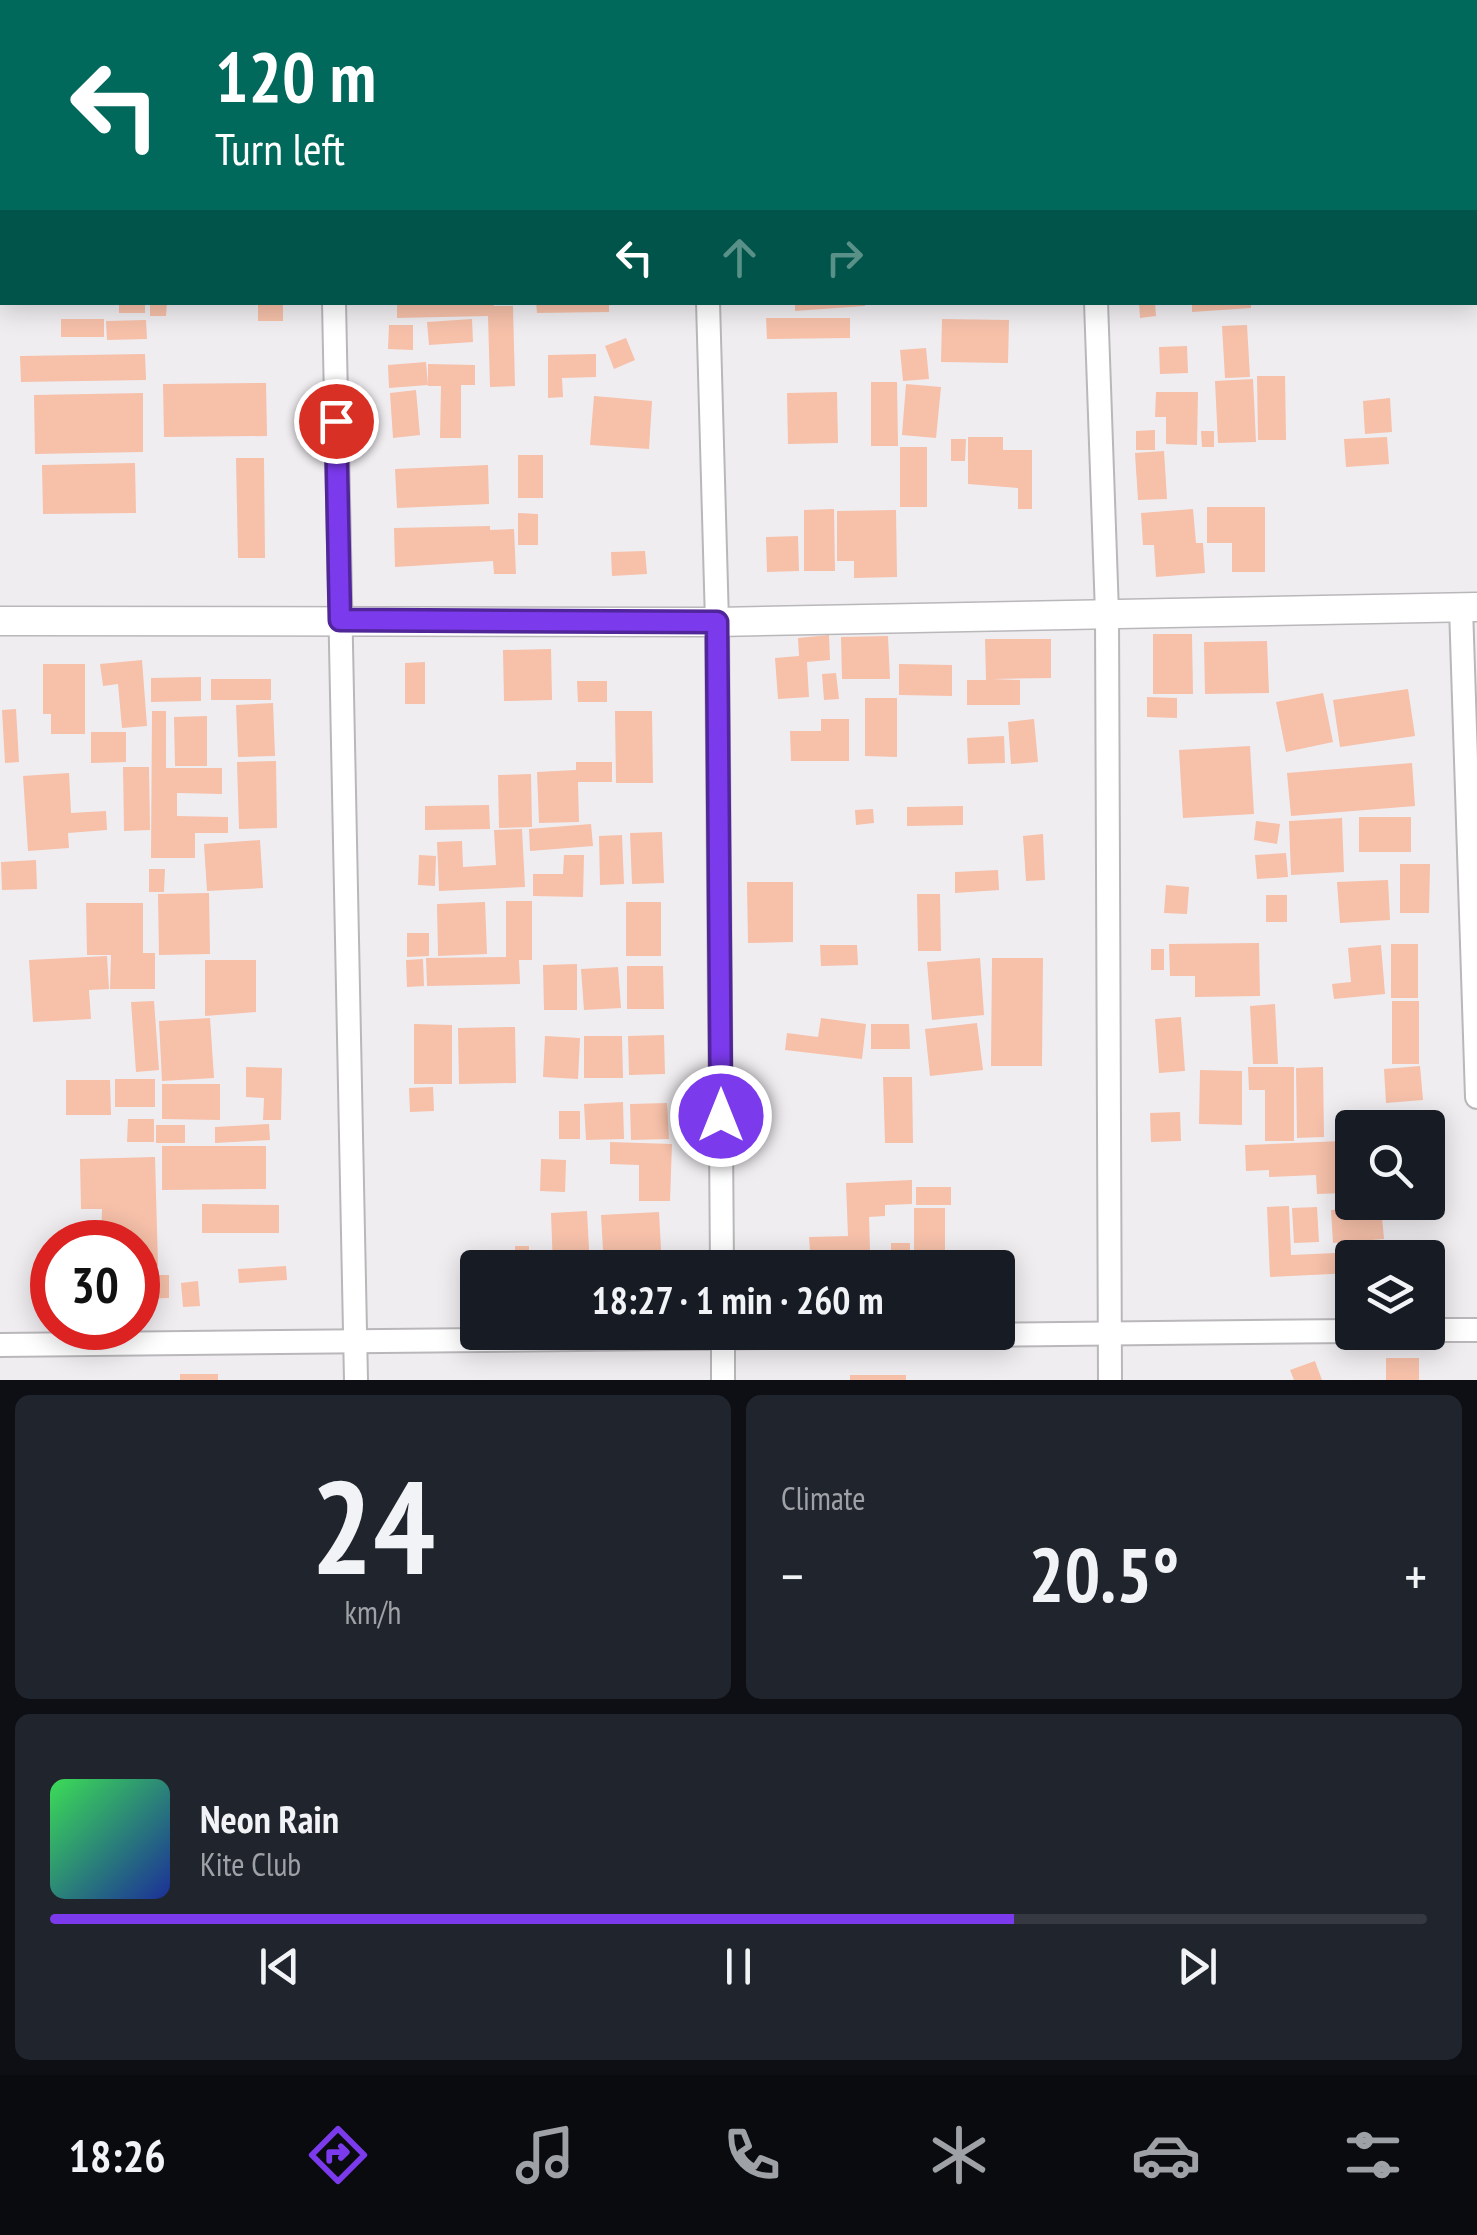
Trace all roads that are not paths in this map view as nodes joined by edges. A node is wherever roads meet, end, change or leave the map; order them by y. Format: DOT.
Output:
graph roads {
  1 [pos="334,305"];
  2 [pos="708,305"];
  3 [pos="1096,305"];
  4 [pos="1469,607"];
  5 [pos="1107,613"];
  6 [pos="340,620"];
  7 [pos="0,621"];
  8 [pos="717,622"];
  9 [pos="1477,1097"];
  10 [pos="722,1250"];
  11 [pos="1445,1330"];
  12 [pos="1477,1330"];
  13 [pos="1335,1331"];
  14 [pos="1015,1334"];
  15 [pos="1110,1334"];
  16 [pos="460,1340"];
  17 [pos="356,1342"];
  18 [pos="0,1345"];
  19 [pos="723,1350"];
  20 [pos="356,1380"];
  21 [pos="724,1380"];
  22 [pos="1110,1380"];
  1 -- 6 [label="street"];
  2 -- 8 [label="street"];
  3 -- 5 [label="street"];
  4 -- 5 [label="street"];
  4 -- 9 [label="street"];
  5 -- 8 [label="street"];
  5 -- 15 [label="street"];
  6 -- 7 [label="street"];
  6 -- 8 [label="street"];
  6 -- 17 [label="street"];
  8 -- 10 [label="street"];
  11 -- 12 [label="street"];
  13 -- 15 [label="street"];
  14 -- 15 [label="street"];
  15 -- 22 [label="street"];
  16 -- 17 [label="street"];
  17 -- 18 [label="street"];
  17 -- 20 [label="street"];
  19 -- 21 [label="street"];
}
